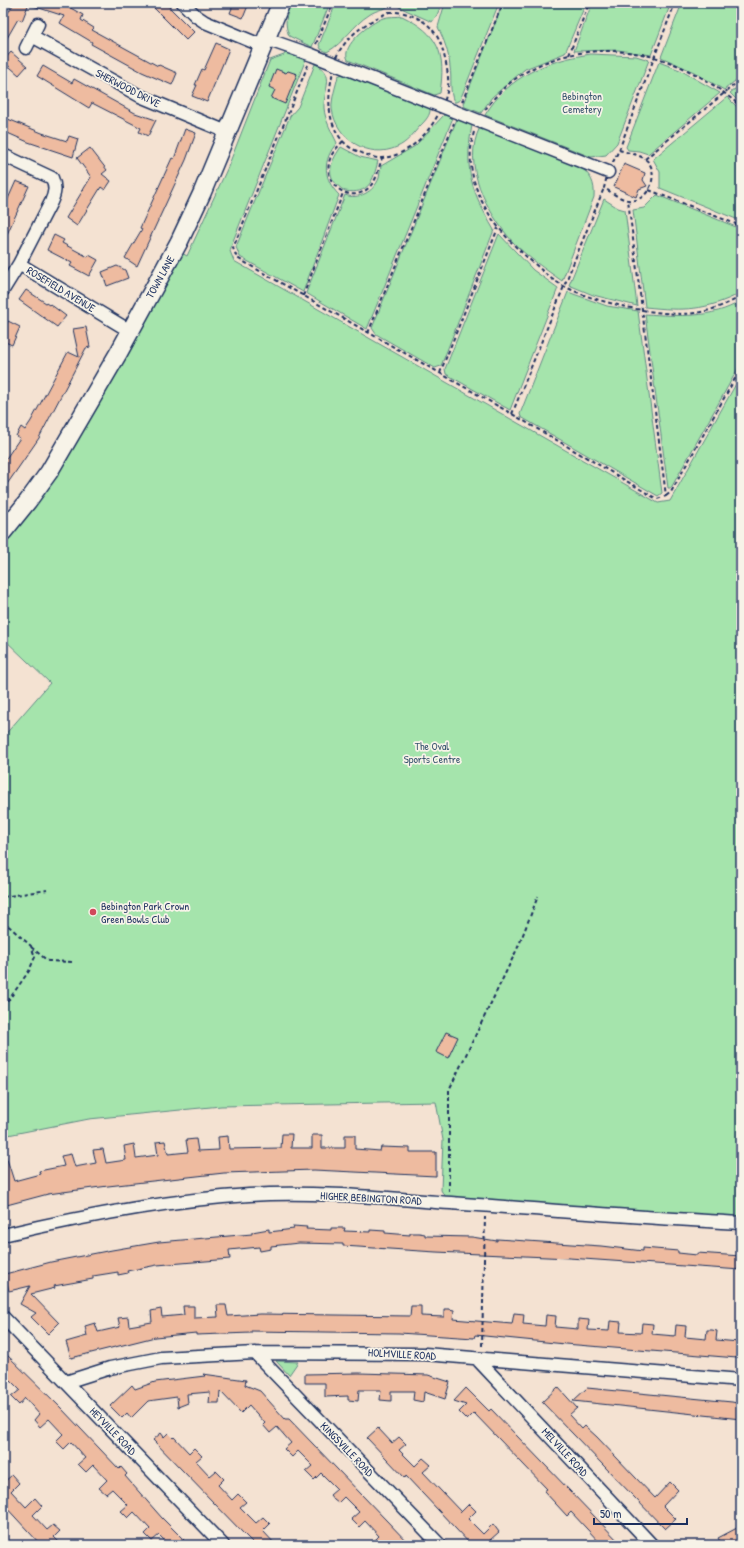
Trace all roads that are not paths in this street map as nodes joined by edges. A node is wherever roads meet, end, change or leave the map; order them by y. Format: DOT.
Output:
graph roads {
  1 [pos="183,3"];
  2 [pos="281,3"];
  3 [pos="38,24"];
  4 [pos="32,36"];
  5 [pos="264,43"];
  6 [pos="26,48"];
  7 [pos="227,132"];
  8 [pos="3,155"];
  9 [pos="608,172"];
  10 [pos="19,264"];
  11 [pos="3,290"];
  12 [pos="130,331"];
  13 [pos="3,532"];
  14 [pos="741,1223"];
  15 [pos="3,1235"];
  16 [pos="3,1317"];
  17 [pos="255,1353"];
  18 [pos="480,1360"];
  19 [pos="741,1380"];
  20 [pos="66,1382"];
  21 [pos="223,1545"];
  22 [pos="440,1545"];
  23 [pos="652,1545"];
  1 -- 5 [label="street"];
  2 -- 5 [label="main road, TOWN LANE"];
  3 -- 4 [label="street"];
  4 -- 6 [label="street"];
  4 -- 7 [label="street, SHERWOOD DRIVE"];
  5 -- 7 [label="main road, TOWN LANE"];
  5 -- 9 [label="street"];
  7 -- 12 [label="main road, TOWN LANE"];
  8 -- 10 [label="street"];
  10 -- 11 [label="street, ROSEFIELD AVENUE"];
  10 -- 12 [label="street, ROSEFIELD AVENUE"];
  12 -- 13 [label="main road, TOWN LANE"];
  14 -- 15 [label="street, HIGHER BEBINGTON ROAD"];
  16 -- 20 [label="street, HEYVILLE ROAD"];
  17 -- 18 [label="street, HOLMVILLE ROAD"];
  17 -- 20 [label="street, HOLMVILLE ROAD"];
  17 -- 22 [label="street, KINGSVILLE ROAD"];
  18 -- 19 [label="street, HOLMVILLE ROAD"];
  18 -- 23 [label="street, MELVILLE ROAD"];
  20 -- 21 [label="street, HEYVILLE ROAD"];
}
